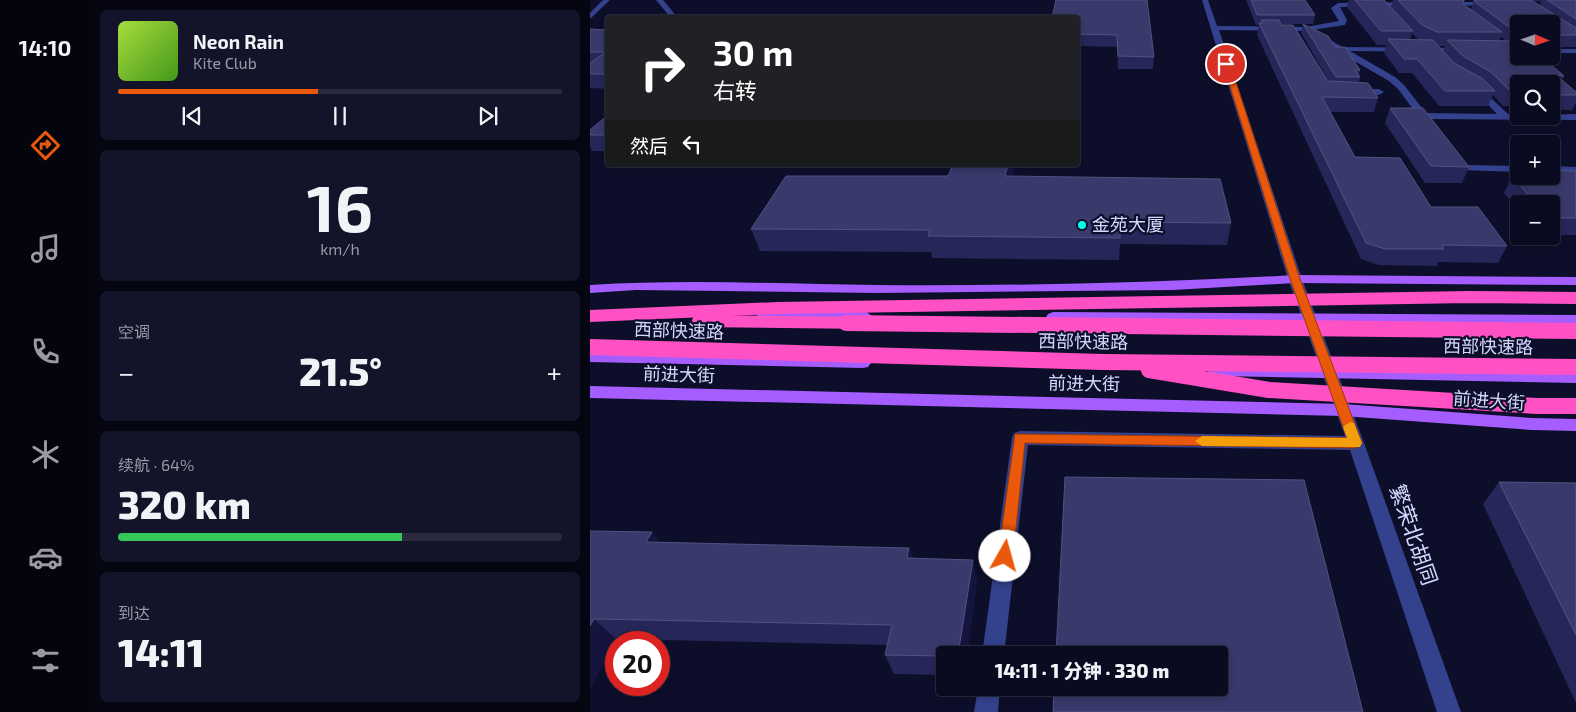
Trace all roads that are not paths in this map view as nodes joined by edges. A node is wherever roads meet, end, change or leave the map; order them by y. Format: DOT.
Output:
graph roads {
  1 [pos="607,0"];
  2 [pos="659,0"];
  3 [pos="1206,0"];
  4 [pos="1390,4"];
  5 [pos="1420,4"];
  6 [pos="1439,4"];
  7 [pos="1468,4"];
  8 [pos="1497,4"];
  9 [pos="1463,13"];
  10 [pos="672,15"];
  11 [pos="1390,16"];
  12 [pos="590,17"];
  13 [pos="1215,28"];
  14 [pos="1229,29"];
  15 [pos="1306,30"];
  16 [pos="1300,42"];
  17 [pos="1414,42"];
  18 [pos="1341,49"];
  19 [pos="1431,50"];
  20 [pos="1470,50"];
  21 [pos="1560,51"];
  22 [pos="1576,51"];
  23 [pos="1442,62"];
  24 [pos="1467,82"];
  25 [pos="1346,92"];
  26 [pos="1380,92"];
  27 [pos="1423,116"];
  28 [pos="1506,117"];
  29 [pos="1576,117"];
  30 [pos="1434,131"];
  31 [pos="1446,147"];
  32 [pos="1510,169"];
  33 [pos="1560,169"];
  34 [pos="1576,170"];
  35 [pos="1295,279"];
  36 [pos="1576,281"];
  37 [pos="590,289"];
  38 [pos="1576,298"];
  39 [pos="590,310"];
  40 [pos="590,316"];
  41 [pos="1310,319"];
  42 [pos="590,320"];
  43 [pos="1576,320"];
  44 [pos="1576,332"];
  45 [pos="590,348"];
  46 [pos="590,357"];
  47 [pos="1103,362"];
  48 [pos="1576,367"];
  49 [pos="1330,374"];
  50 [pos="1576,377"];
  51 [pos="590,392"];
  52 [pos="1576,406"];
  53 [pos="1343,410"];
  54 [pos="1576,424"];
  55 [pos="1356,443"];
  56 [pos="994,646"];
  57 [pos="988,696"];
  58 [pos="986,712"];
  59 [pos="1449,712"];
  1 -- 12 [label="street"];
  2 -- 10 [label="street"];
  3 -- 13 [label="street, 繁荣北胡同"];
  4 -- 5 [label="street"];
  4 -- 11 [label="street"];
  4 -- 15 [label="street"];
  6 -- 7 [label="street"];
  7 -- 8 [label="street"];
  7 -- 9 [label="street"];
  13 -- 14 [label="street"];
  13 -- 35 [label="street, 繁荣北胡同"];
  14 -- 15 [label="street"];
  14 -- 16 [label="street"];
  15 -- 18 [label="street"];
  17 -- 19 [label="street"];
  18 -- 19 [label="street"];
  18 -- 27 [label="street"];
  19 -- 20 [label="street"];
  19 -- 23 [label="street"];
  21 -- 22 [label="street"];
  24 -- 28 [label="street"];
  25 -- 26 [label="street"];
  27 -- 28 [label="street"];
  27 -- 30 [label="street"];
  28 -- 29 [label="street"];
  31 -- 32 [label="street"];
  33 -- 34 [label="street"];
  35 -- 36 [label="main road"];
  35 -- 37 [label="main road"];
  35 -- 41 [label="street, 繁荣北胡同"];
  38 -- 40 [label="highway, bridge"];
  39 -- 41 [label="main road"];
  41 -- 43 [label="main road"];
  41 -- 49 [label="street, 繁荣北胡同"];
  42 -- 44 [label="highway, 西部快速路, bridge"];
  45 -- 47 [label="highway, 西部快速路, bridge"];
  46 -- 49 [label="main road, 前进大街"];
  47 -- 48 [label="highway, 西部快速路, bridge"];
  47 -- 52 [label="highway, bridge"];
  49 -- 50 [label="main road, 前进大街"];
  49 -- 53 [label="street, 繁荣北胡同"];
  51 -- 53 [label="main road, 前进大街"];
  53 -- 54 [label="main road, 前进大街"];
  53 -- 55 [label="street, 繁荣北胡同"];
  55 -- 56 [label="street"];
  55 -- 59 [label="street, 繁荣北胡同"];
  57 -- 58 [label="street"];
}
